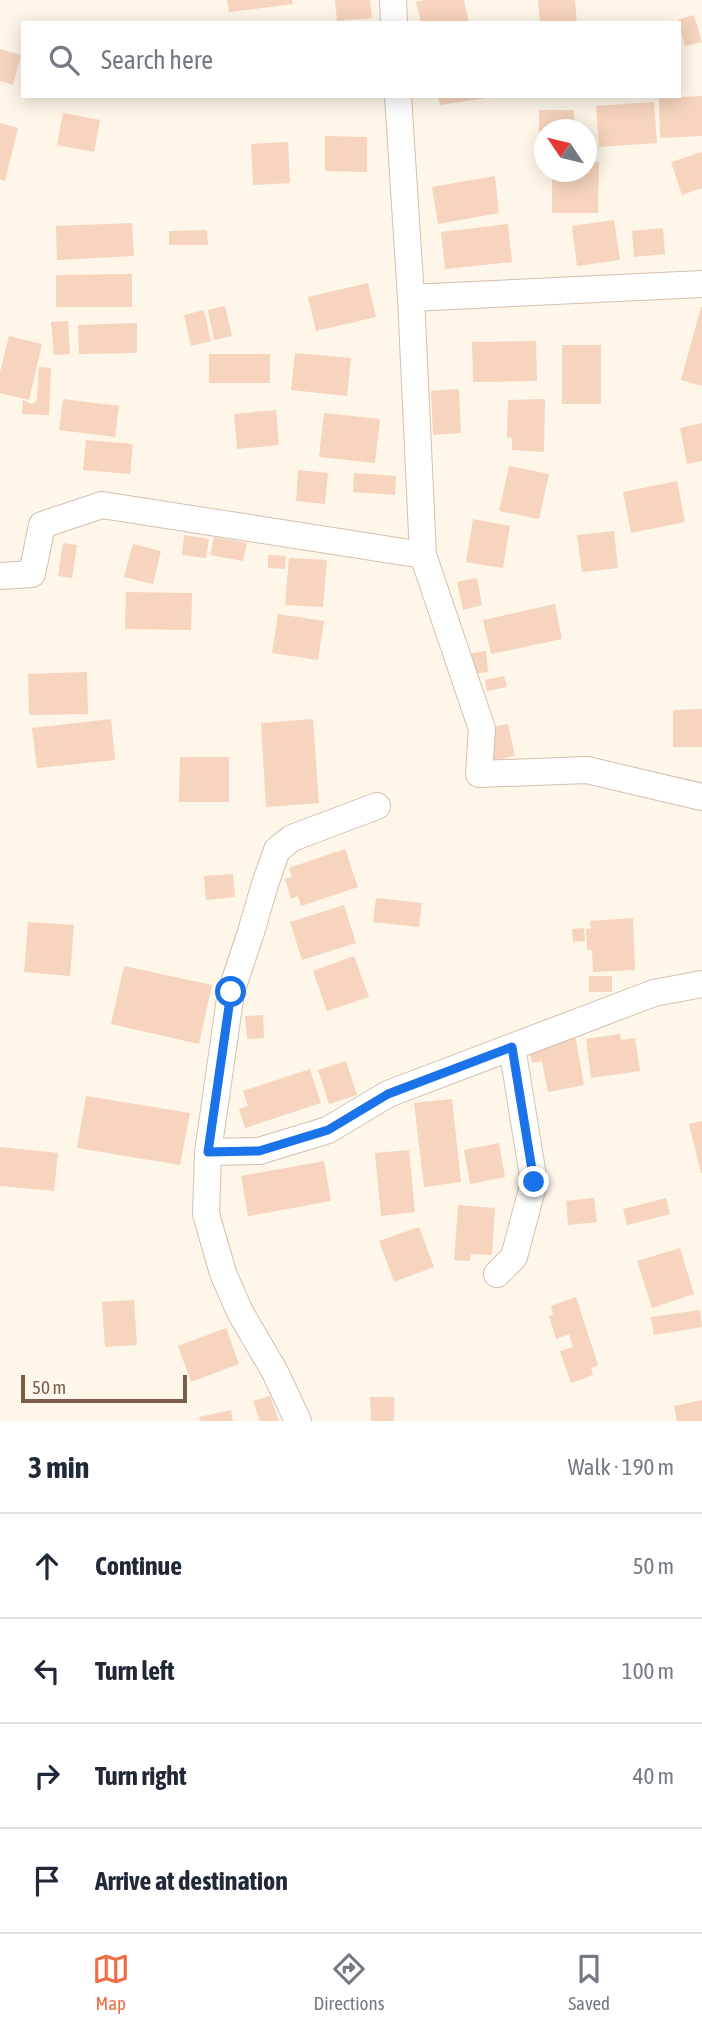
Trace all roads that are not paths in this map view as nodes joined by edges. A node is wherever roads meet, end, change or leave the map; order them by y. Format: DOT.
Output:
graph roads {
  1 [pos="393,0"];
  2 [pos="394,21"];
  3 [pos="398,98"];
  4 [pos="702,284"];
  5 [pos="411,298"];
  6 [pos="423,555"];
  7 [pos="0,576"];
  8 [pos="702,797"];
  9 [pos="377,806"];
  10 [pos="702,984"];
  11 [pos="512,1047"];
  12 [pos="208,1152"];
  13 [pos="497,1274"];
  14 [pos="298,1421"];
  1 -- 2 [label="street"];
  3 -- 5 [label="street"];
  4 -- 5 [label="street"];
  5 -- 6 [label="street"];
  6 -- 7 [label="street"];
  6 -- 8 [label="street"];
  9 -- 12 [label="street"];
  10 -- 11 [label="street"];
  11 -- 12 [label="street"];
  11 -- 13 [label="street"];
  12 -- 14 [label="street"];
}
